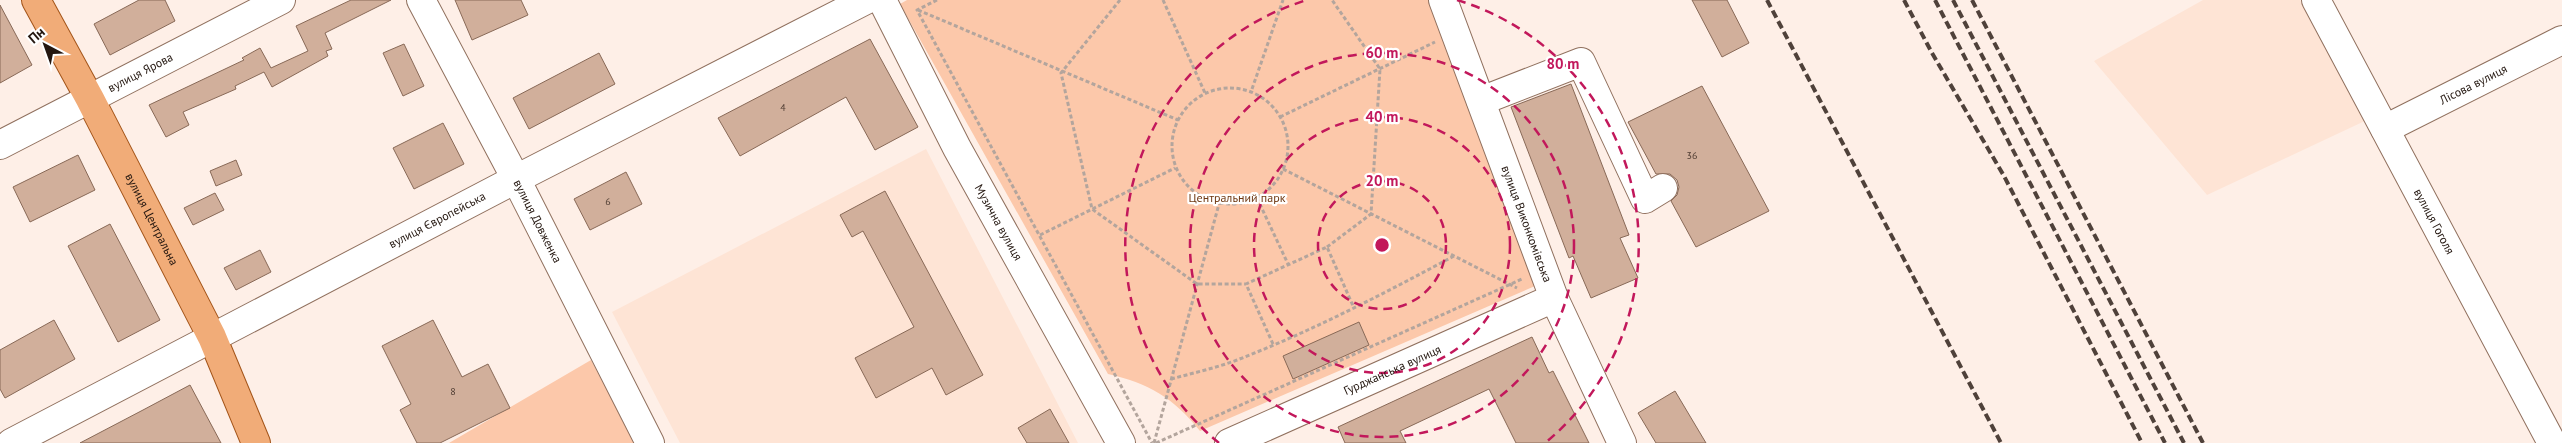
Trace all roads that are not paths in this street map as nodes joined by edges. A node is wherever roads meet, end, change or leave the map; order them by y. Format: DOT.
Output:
graph roads {
  1 [pos="36,0"];
  2 [pos="280,0"];
  3 [pos="421,0"];
  4 [pos="866,0"];
  5 [pos="882,0"];
  6 [pos="1443,0"];
  7 [pos="2316,0"];
  8 [pos="2562,40"];
  9 [pos="90,99"];
  10 [pos="1481,101"];
  11 [pos="2385,130"];
  12 [pos="0,145"];
  13 [pos="516,179"];
  14 [pos="1663,188"];
  15 [pos="1549,300"];
  16 [pos="212,337"];
  17 [pos="11,443"];
  18 [pos="256,443"];
  19 [pos="650,443"];
  20 [pos="1122,443"];
  21 [pos="1229,443"];
  22 [pos="1622,443"];
  23 [pos="2552,443"];
  1 -- 9 [label="main road, вулиця Центральна"];
  2 -- 9 [label="street, вулиця Ярова"];
  3 -- 13 [label="street, вулиця Довженка"];
  4 -- 13 [label="street, вулиця Європейська"];
  5 -- 20 [label="street, Музична вулиця"];
  6 -- 10 [label="street, вулиця Виконкомівська"];
  7 -- 11 [label="street, вулиця Гоголя"];
  8 -- 11 [label="street, Лісова вулиця"];
  9 -- 12 [label="street, вулиця Ярова"];
  9 -- 16 [label="main road, вулиця Центральна"];
  10 -- 14 [label="street"];
  10 -- 15 [label="street, вулиця Виконкомівська"];
  11 -- 23 [label="street, вулиця Гоголя"];
  13 -- 16 [label="street, вулиця Європейська"];
  13 -- 19 [label="street, вулиця Довженка"];
  15 -- 21 [label="street, Гурджанська вулиця"];
  15 -- 22 [label="street, вулиця Виконкомівська"];
  16 -- 17 [label="street, вулиця Європейська"];
  16 -- 18 [label="main road, вулиця Центральна"];
}
